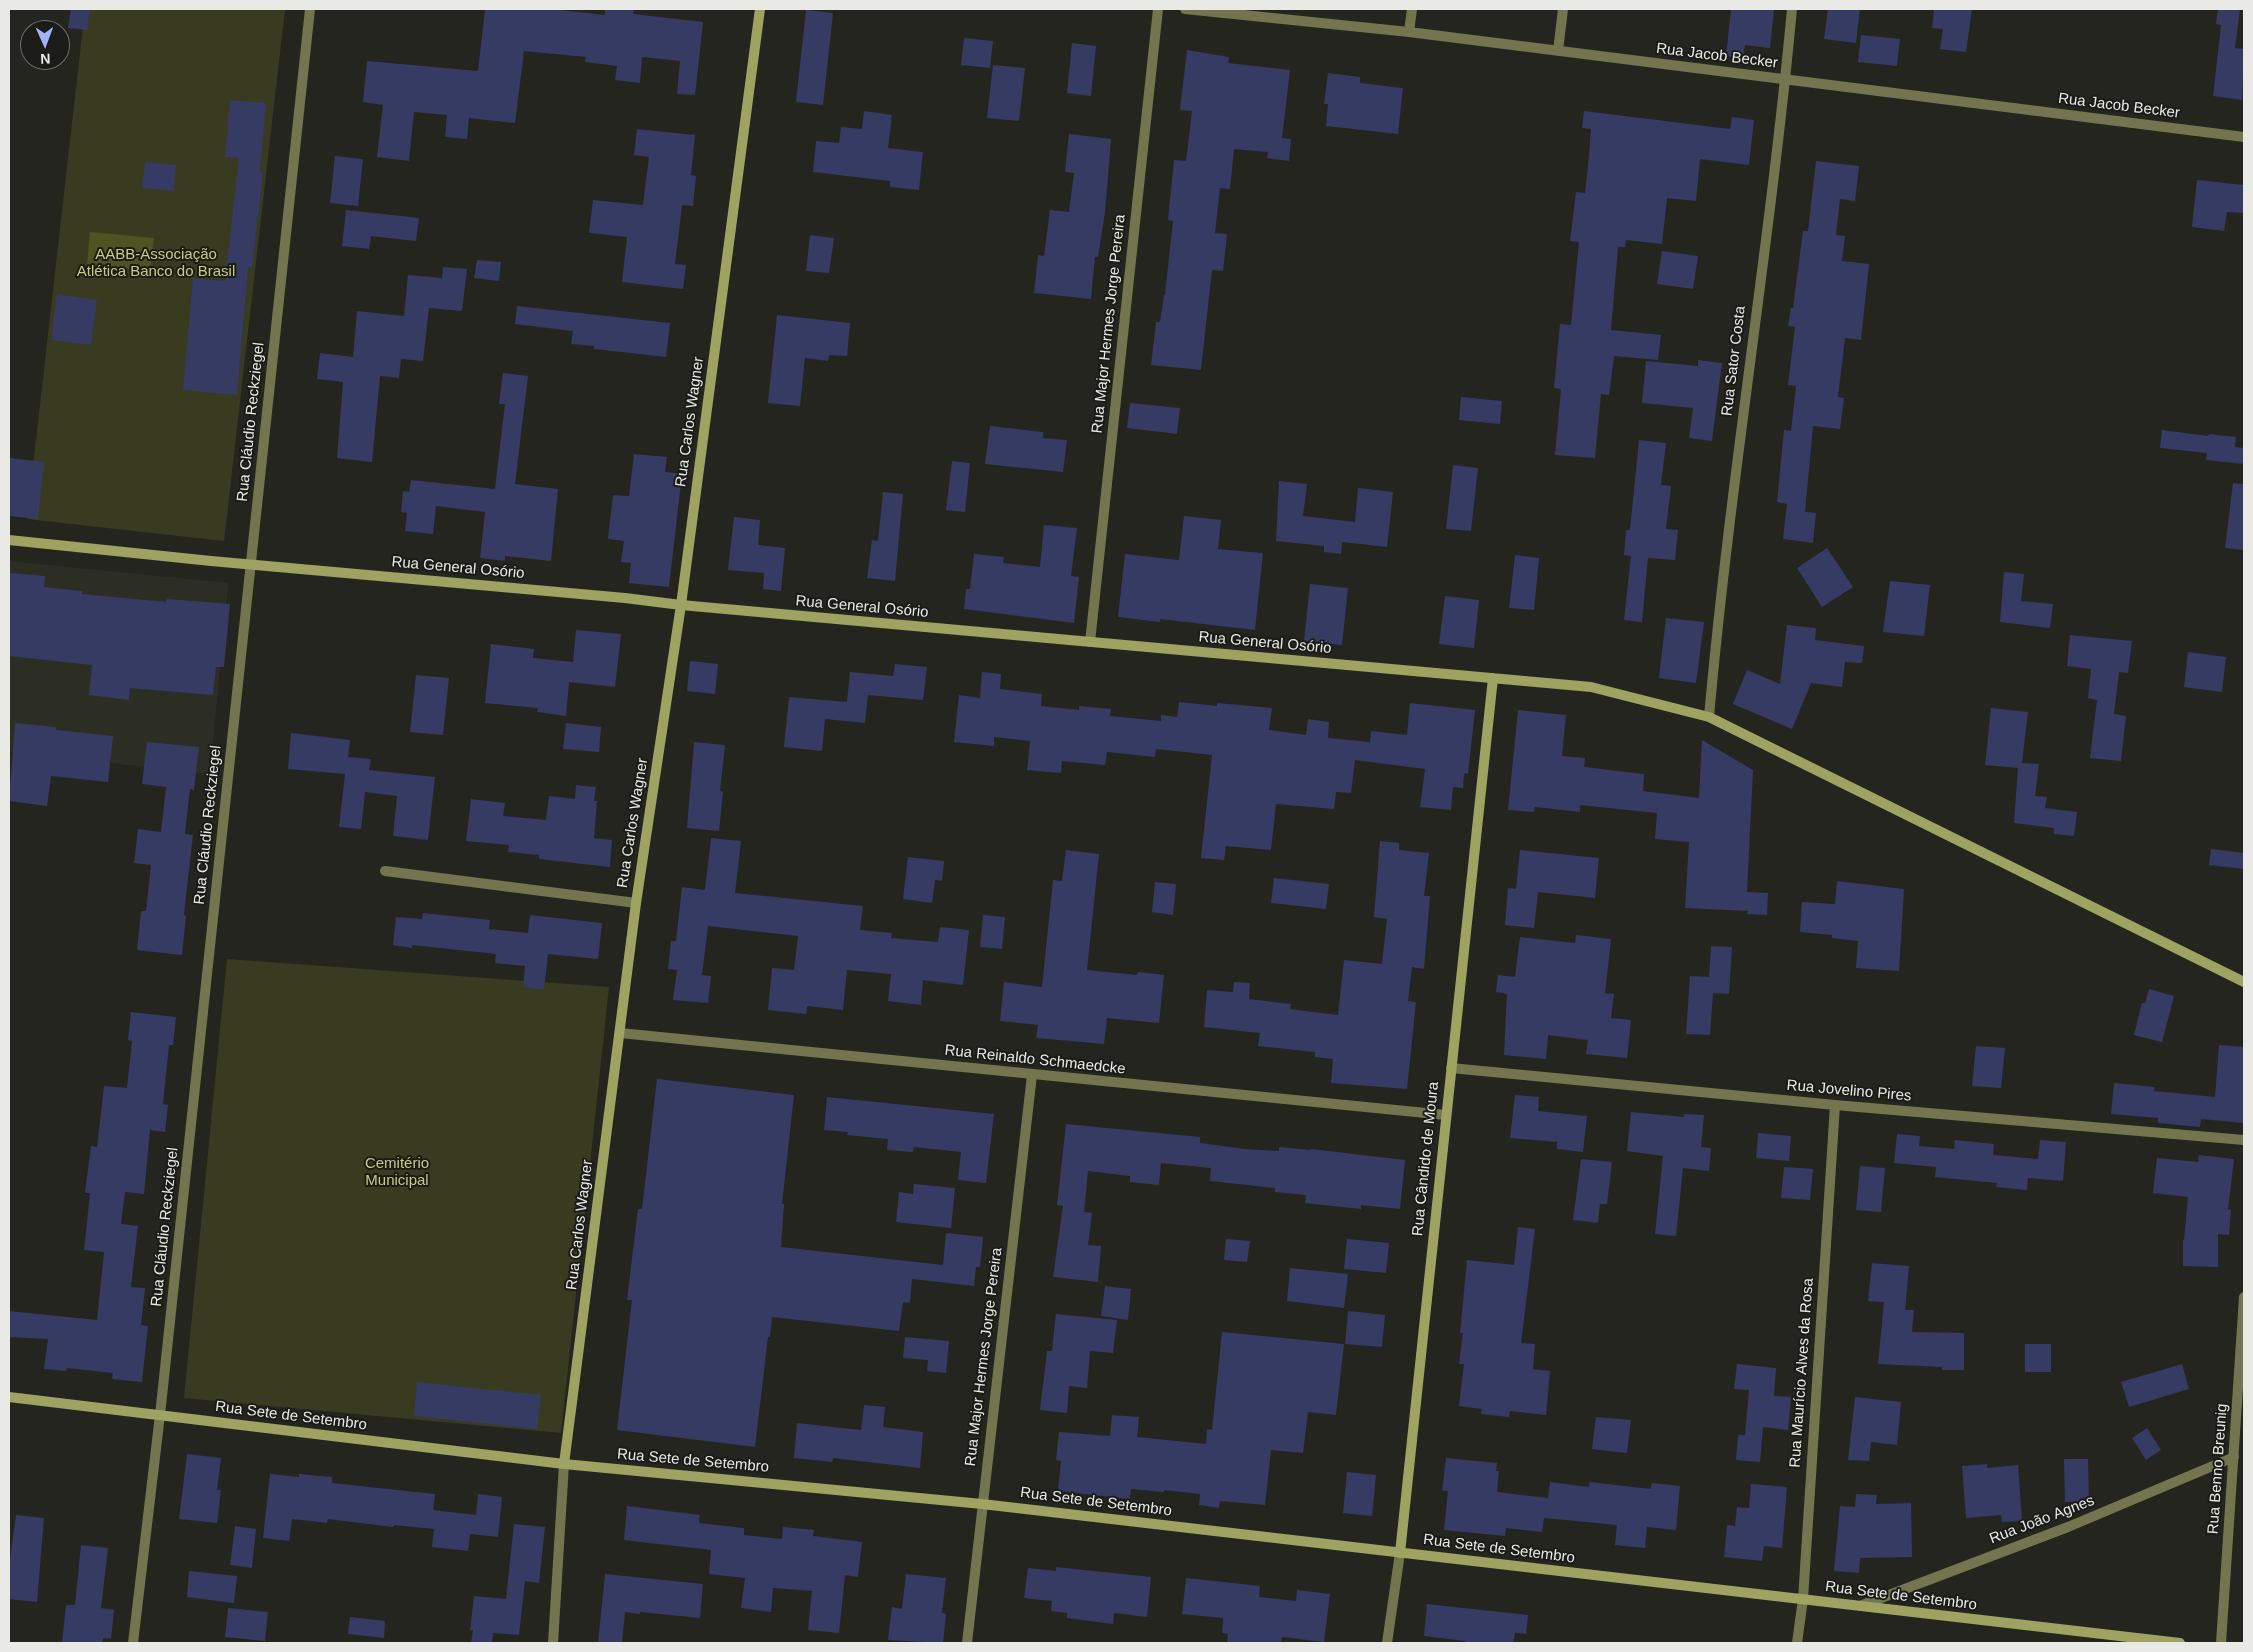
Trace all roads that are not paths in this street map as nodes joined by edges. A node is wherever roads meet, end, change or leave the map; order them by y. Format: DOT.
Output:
graph roads {
  1 [pos="310,9"];
  2 [pos="760,9"];
  3 [pos="1158,9"];
  4 [pos="1185,9"];
  5 [pos="1412,9"];
  6 [pos="1563,9"];
  7 [pos="1792,9"];
  8 [pos="1409,32"];
  9 [pos="1558,51"];
  10 [pos="1785,79"];
  11 [pos="2244,137"];
  12 [pos="9,540"];
  13 [pos="251,564"];
  14 [pos="681,606"];
  15 [pos="1090,642"];
  16 [pos="1493,678"];
  17 [pos="1709,717"];
  18 [pos="385,871"];
  19 [pos="636,903"];
  20 [pos="2244,982"];
  21 [pos="620,1033"];
  22 [pos="1451,1068"];
  23 [pos="1032,1075"];
  24 [pos="1835,1105"];
  25 [pos="1446,1115"];
  26 [pos="2244,1140"];
  27 [pos="2244,1297"];
  28 [pos="9,1398"];
  29 [pos="160,1415"];
  30 [pos="2234,1457"];
  31 [pos="564,1464"];
  32 [pos="982,1504"];
  33 [pos="1400,1552"];
  34 [pos="1803,1600"];
  35 [pos="1860,1606"];
  36 [pos="132,1643"];
  37 [pos="553,1643"];
  38 [pos="967,1643"];
  39 [pos="1387,1643"];
  40 [pos="1798,1643"];
  41 [pos="2180,1643"];
  42 [pos="2221,1643"];
  1 -- 13 [label="street, Rua Cláudio Reckziegel"];
  2 -- 14 [label="street, Rua Carlos Wagner"];
  3 -- 15 [label="street, Rua Major Hermes Jorge Pereira"];
  4 -- 8 [label="street, Rua Jacob Becker"];
  5 -- 8 [label="street"];
  6 -- 9 [label="street"];
  7 -- 10 [label="street, Rua Sator Costa"];
  8 -- 9 [label="street, Rua Jacob Becker"];
  9 -- 10 [label="street, Rua Jacob Becker"];
  10 -- 11 [label="street, Rua Jacob Becker"];
  10 -- 17 [label="street, Rua Sator Costa"];
  12 -- 13 [label="street, Rua General Osório"];
  13 -- 14 [label="street, Rua General Osório"];
  13 -- 29 [label="street, Rua Cláudio Reckziegel"];
  14 -- 15 [label="street, Rua General Osório"];
  14 -- 19 [label="street, Rua Carlos Wagner"];
  15 -- 16 [label="street, Rua General Osório"];
  16 -- 17 [label="street, Rua General Osório"];
  16 -- 22 [label="street, Rua Cândido de Moura"];
  17 -- 20 [label="street, Rua General Osório"];
  18 -- 19 [label="street"];
  19 -- 21 [label="street, Rua Carlos Wagner"];
  21 -- 23 [label="street, Rua Reinaldo Schmaedcke"];
  21 -- 31 [label="street, Rua Carlos Wagner"];
  22 -- 24 [label="street, Rua Jovelino Pires"];
  22 -- 25 [label="street, Rua Cândido de Moura"];
  23 -- 25 [label="street, Rua Reinaldo Schmaedcke"];
  23 -- 32 [label="street, Rua Major Hermes Jorge Pereira"];
  24 -- 26 [label="street, Rua Jovelino Pires"];
  24 -- 34 [label="street, Rua Maurício Alves da Rosa"];
  25 -- 33 [label="street, Rua Cândido de Moura"];
  27 -- 30 [label="street, Rua Benno Breunig"];
  28 -- 29 [label="street, Rua Sete de Setembro"];
  29 -- 31 [label="street, Rua Sete de Setembro"];
  29 -- 36 [label="street, Rua Cláudio Reckziegel"];
  30 -- 35 [label="street, Rua João Agnes"];
  30 -- 42 [label="street, Rua Benno Breunig"];
  31 -- 32 [label="street, Rua Sete de Setembro"];
  31 -- 37 [label="street, Rua Carlos Wagner"];
  32 -- 33 [label="street, Rua Sete de Setembro"];
  32 -- 38 [label="street, Rua Major Hermes Jorge Pereira"];
  33 -- 34 [label="street, Rua Sete de Setembro"];
  33 -- 39 [label="street, Rua Cândido de Moura"];
  34 -- 35 [label="street, Rua Sete de Setembro"];
  34 -- 40 [label="street, Rua Maurício Alves da Rosa"];
  35 -- 41 [label="street, Rua Sete de Setembro"];
}
